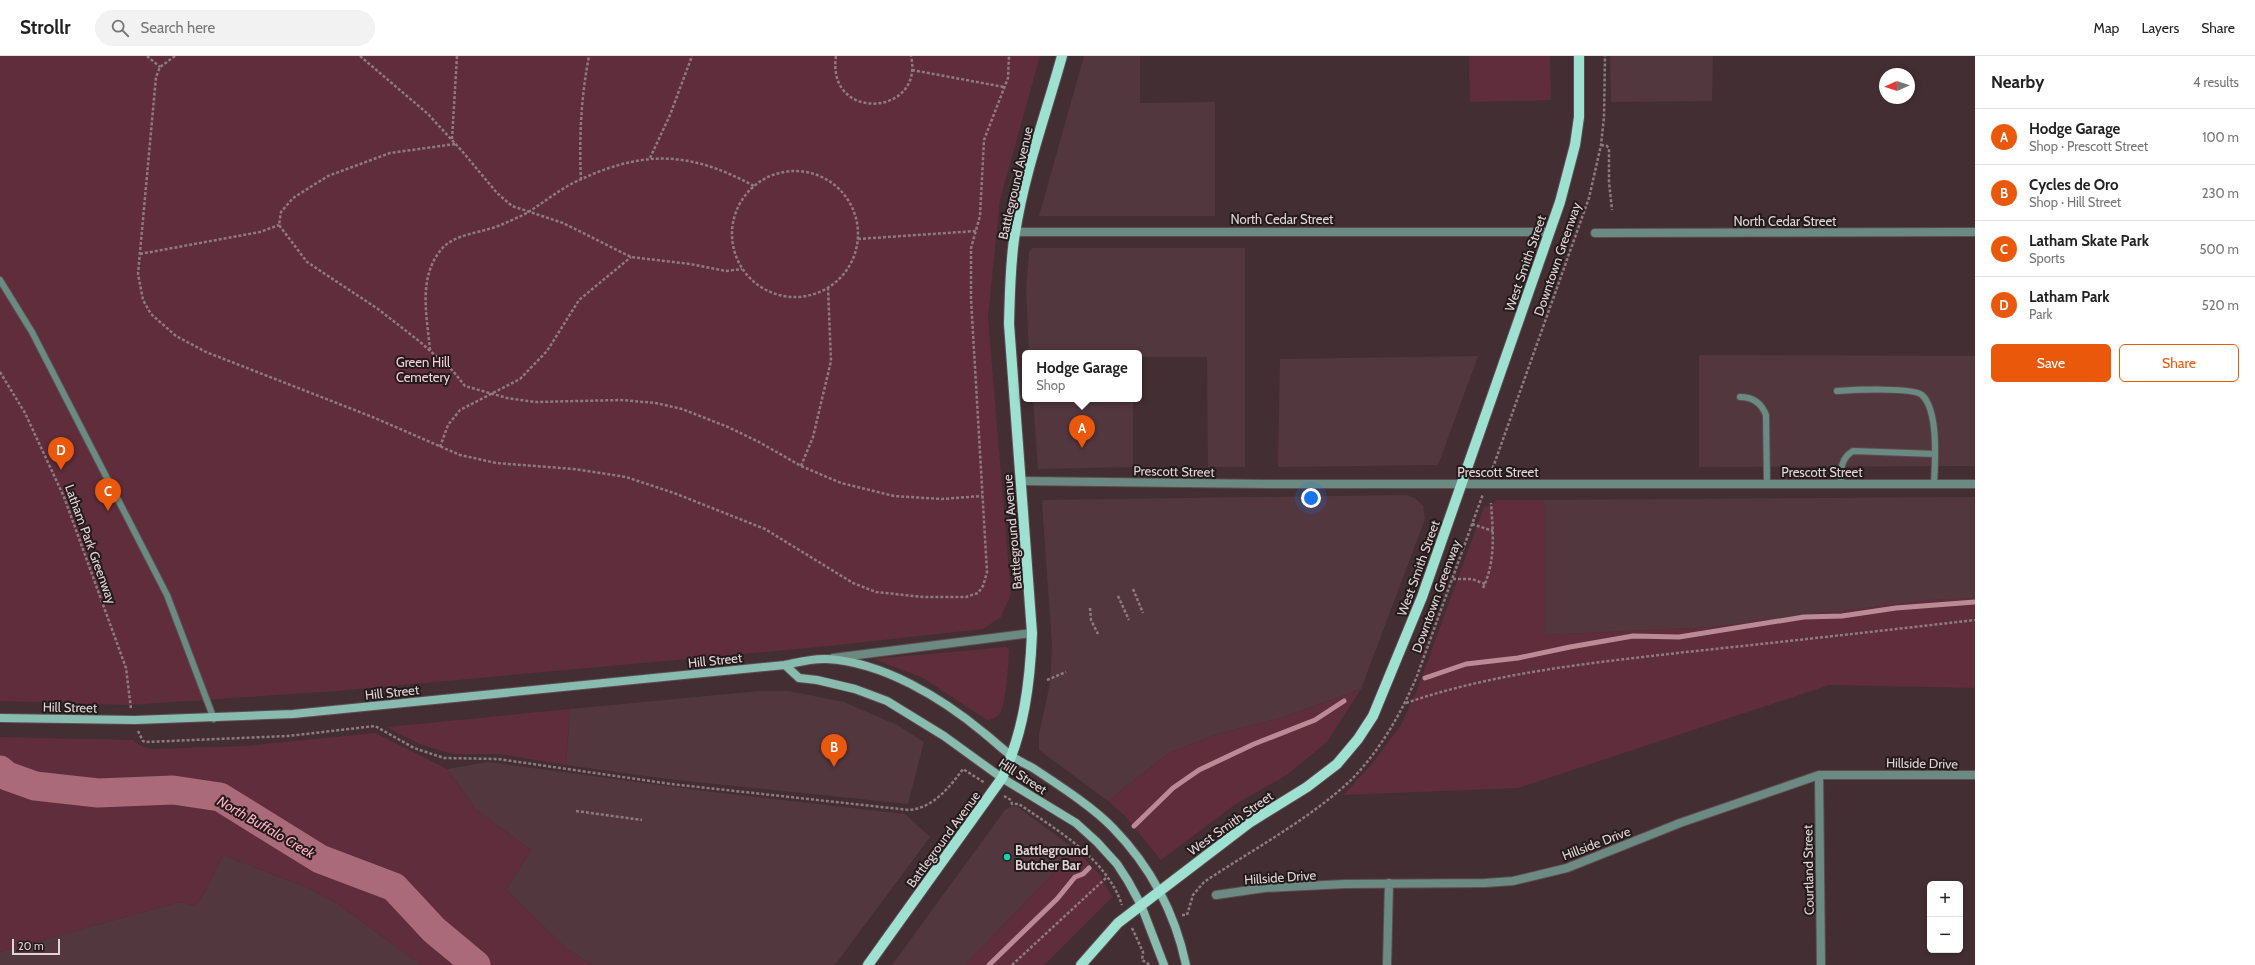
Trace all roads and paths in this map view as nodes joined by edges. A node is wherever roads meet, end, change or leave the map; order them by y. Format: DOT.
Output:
graph roads {
  1 [pos="147,56"];
  2 [pos="175,56"];
  3 [pos="360,56"];
  4 [pos="458,56"];
  5 [pos="589,56"];
  6 [pos="692,56"];
  7 [pos="836,56"];
  8 [pos="911,56"];
  9 [pos="1009,56"];
  10 [pos="1062,56"];
  11 [pos="1578,56"];
  12 [pos="1604,56"];
  13 [pos="160,67"];
  14 [pos="912,70"];
  15 [pos="1004,87"];
  16 [pos="452,139"];
  17 [pos="455,144"];
  18 [pos="1601,145"];
  19 [pos="650,158"];
  20 [pos="581,180"];
  21 [pos="754,186"];
  22 [pos="1612,210"];
  23 [pos="528,212"];
  24 [pos="279,225"];
  25 [pos="976,231"];
  26 [pos="1015,232"];
  27 [pos="1550,232"];
  28 [pos="1975,232"];
  29 [pos="1595,233"];
  30 [pos="858,239"];
  31 [pos="140,254"];
  32 [pos="631,258"];
  33 [pos="742,269"];
  34 [pos="0,280"];
  35 [pos="828,288"];
  36 [pos="430,350"];
  37 [pos="0,372"];
  38 [pos="1837,390"];
  39 [pos="492,394"];
  40 [pos="1740,397"];
  41 [pos="440,447"];
  42 [pos="1935,454"];
  43 [pos="1496,462"];
  44 [pos="801,466"];
  45 [pos="1021,481"];
  46 [pos="1462,484"];
  47 [pos="1766,484"];
  48 [pos="1840,484"];
  49 [pos="1934,484"];
  50 [pos="1975,484"];
  51 [pos="1483,494"];
  52 [pos="982,496"];
  53 [pos="1491,503"];
  54 [pos="1472,524"];
  55 [pos="1493,531"];
  56 [pos="1453,579"];
  57 [pos="1485,584"];
  58 [pos="1483,588"];
  59 [pos="1133,589"];
  60 [pos="1118,596"];
  61 [pos="1090,608"];
  62 [pos="1143,613"];
  63 [pos="1129,620"];
  64 [pos="1975,620"];
  65 [pos="1032,633"];
  66 [pos="1098,634"];
  67 [pos="826,659"];
  68 [pos="785,665"];
  69 [pos="1066,672"];
  70 [pos="1047,680"];
  71 [pos="1406,703"];
  72 [pos="131,708"];
  73 [pos="0,718"];
  74 [pos="214,719"];
  75 [pos="140,734"];
  76 [pos="1012,756"];
  77 [pos="1819,774"];
  78 [pos="1975,775"];
  79 [pos="1002,778"];
  80 [pos="977,779"];
  81 [pos="1011,800"];
  82 [pos="576,811"];
  83 [pos="642,820"];
  84 [pos="1107,877"];
  85 [pos="1389,883"];
  86 [pos="1159,890"];
  87 [pos="1216,895"];
  88 [pos="1120,898"];
  89 [pos="1141,905"];
  90 [pos="1187,915"];
  91 [pos="1143,952"];
  92 [pos="868,965"];
  93 [pos="1012,965"];
  94 [pos="1081,965"];
  95 [pos="1150,965"];
  96 [pos="1164,965"];
  97 [pos="1186,965"];
  98 [pos="1387,965"];
  99 [pos="1821,965"];
  1 -- 13 [label="path"];
  2 -- 13 [label="path"];
  3 -- 16 [label="path"];
  4 -- 16 [label="path"];
  5 -- 20 [label="path"];
  6 -- 19 [label="path"];
  7 -- 14 [label="path"];
  8 -- 14 [label="path"];
  9 -- 15 [label="path"];
  10 -- 26 [label="main road, Battleground Avenue"];
  11 -- 27 [label="main road, West Smith Street"];
  12 -- 18 [label="path, Downtown Greenway"];
  13 -- 31 [label="path"];
  14 -- 15 [label="path"];
  15 -- 25 [label="path"];
  16 -- 17 [label="path"];
  17 -- 23 [label="path"];
  17 -- 24 [label="path"];
  18 -- 22 [label="path"];
  18 -- 43 [label="path, Downtown Greenway"];
  19 -- 20 [label="path"];
  19 -- 21 [label="path"];
  20 -- 23 [label="path"];
  21 -- 30 [label="path"];
  21 -- 33 [label="path"];
  23 -- 32 [label="path"];
  23 -- 36 [label="path"];
  24 -- 31 [label="path"];
  24 -- 36 [label="path"];
  25 -- 30 [label="path"];
  25 -- 52 [label="path"];
  26 -- 27 [label="street, North Cedar Street"];
  26 -- 45 [label="main road, Battleground Avenue"];
  27 -- 46 [label="main road, West Smith Street"];
  28 -- 29 [label="street, North Cedar Street"];
  30 -- 35 [label="path"];
  31 -- 41 [label="path"];
  32 -- 33 [label="path"];
  32 -- 39 [label="path"];
  33 -- 35 [label="path"];
  34 -- 74 [label="lane"];
  35 -- 44 [label="path"];
  36 -- 39 [label="path"];
  37 -- 72 [label="path, Latham Park Greenway"];
  38 -- 42 [label="lane"];
  39 -- 41 [label="path"];
  39 -- 44 [label="path"];
  40 -- 47 [label="lane"];
  41 -- 52 [label="path"];
  42 -- 48 [label="lane"];
  42 -- 49 [label="lane"];
  44 -- 52 [label="path"];
  45 -- 46 [label="street, Prescott Street"];
  45 -- 65 [label="main road, Battleground Avenue"];
  46 -- 47 [label="street, Prescott Street"];
  46 -- 86 [label="main road, West Smith Street"];
  47 -- 48 [label="street, Prescott Street"];
  48 -- 49 [label="street, Prescott Street"];
  49 -- 50 [label="street, Prescott Street"];
  51 -- 54 [label="path, Downtown Greenway"];
  53 -- 55 [label="path"];
  54 -- 55 [label="path"];
  54 -- 56 [label="path, Downtown Greenway"];
  55 -- 57 [label="path"];
  56 -- 57 [label="path"];
  56 -- 71 [label="path, Downtown Greenway"];
  57 -- 58 [label="path"];
  59 -- 62 [label="path"];
  60 -- 63 [label="path"];
  61 -- 66 [label="path"];
  64 -- 71 [label="path"];
  65 -- 67 [label="street, Hill Street"];
  65 -- 76 [label="main road, Battleground Avenue"];
  67 -- 68 [label="street, Hill Street"];
  67 -- 76 [label="street, Hill Street"];
  68 -- 74 [label="street, Hill Street"];
  68 -- 79 [label="street, Hill Street"];
  69 -- 70 [label="path"];
  71 -- 90 [label="path, Downtown Greenway"];
  73 -- 74 [label="street, Hill Street"];
  75 -- 80 [label="path"];
  76 -- 79 [label="main road, Battleground Avenue"];
  76 -- 86 [label="street, Hill Street"];
  77 -- 78 [label="street, Hillside Drive"];
  77 -- 85 [label="street, Hillside Drive"];
  77 -- 99 [label="street, Courtland Street"];
  79 -- 89 [label="street, Hill Street"];
  79 -- 92 [label="main road, Battleground Avenue"];
  81 -- 84 [label="path"];
  82 -- 83 [label="path"];
  84 -- 88 [label="path"];
  84 -- 93 [label="path"];
  85 -- 87 [label="street, Hillside Drive"];
  85 -- 98 [label="street"];
  86 -- 89 [label="main road, West Smith Street"];
  86 -- 97 [label="street, Hill Street"];
  89 -- 94 [label="main road, West Smith Street"];
  89 -- 96 [label="street, Hill Street"];
  91 -- 95 [label="path"];
}
